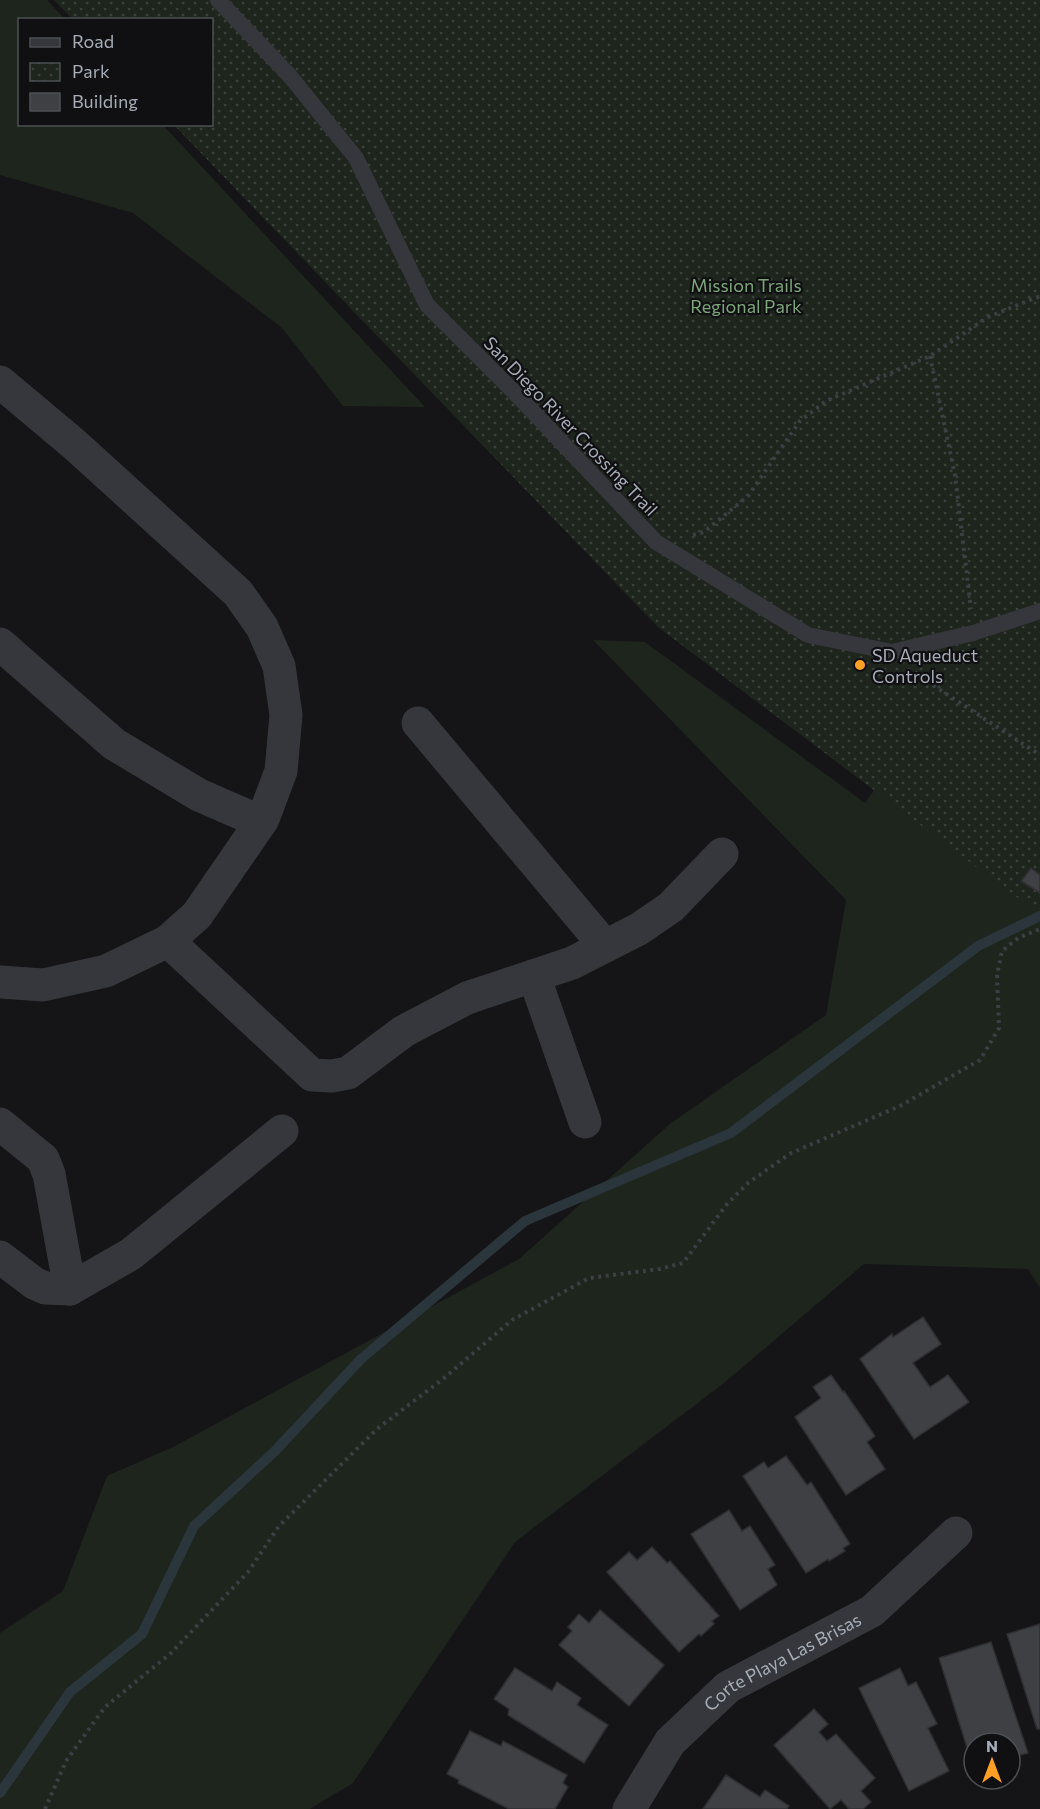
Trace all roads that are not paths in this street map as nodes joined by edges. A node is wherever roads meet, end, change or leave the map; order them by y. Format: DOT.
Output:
graph roads {
  1 [pos="218,0"];
  2 [pos="0,382"];
  3 [pos="1040,611"];
  4 [pos="0,644"];
  5 [pos="418,723"];
  6 [pos="261,822"];
  7 [pos="722,854"];
  8 [pos="168,941"];
  9 [pos="605,946"];
  10 [pos="534,976"];
  11 [pos="0,982"];
  12 [pos="585,1122"];
  13 [pos="0,1124"];
  14 [pos="282,1131"];
  15 [pos="0,1257"];
  16 [pos="70,1289"];
  17 [pos="957,1533"];
  18 [pos="629,1809"];
  1 -- 3 [label="lane, San Diego River Crossing Trail"];
  2 -- 6 [label="street"];
  4 -- 6 [label="street"];
  5 -- 9 [label="street"];
  6 -- 8 [label="street"];
  7 -- 9 [label="street"];
  8 -- 10 [label="street"];
  8 -- 11 [label="street"];
  9 -- 10 [label="street"];
  10 -- 12 [label="street"];
  13 -- 16 [label="street"];
  14 -- 16 [label="street"];
  15 -- 16 [label="street"];
  17 -- 18 [label="street, Corte Playa Las Brisas"];
}
